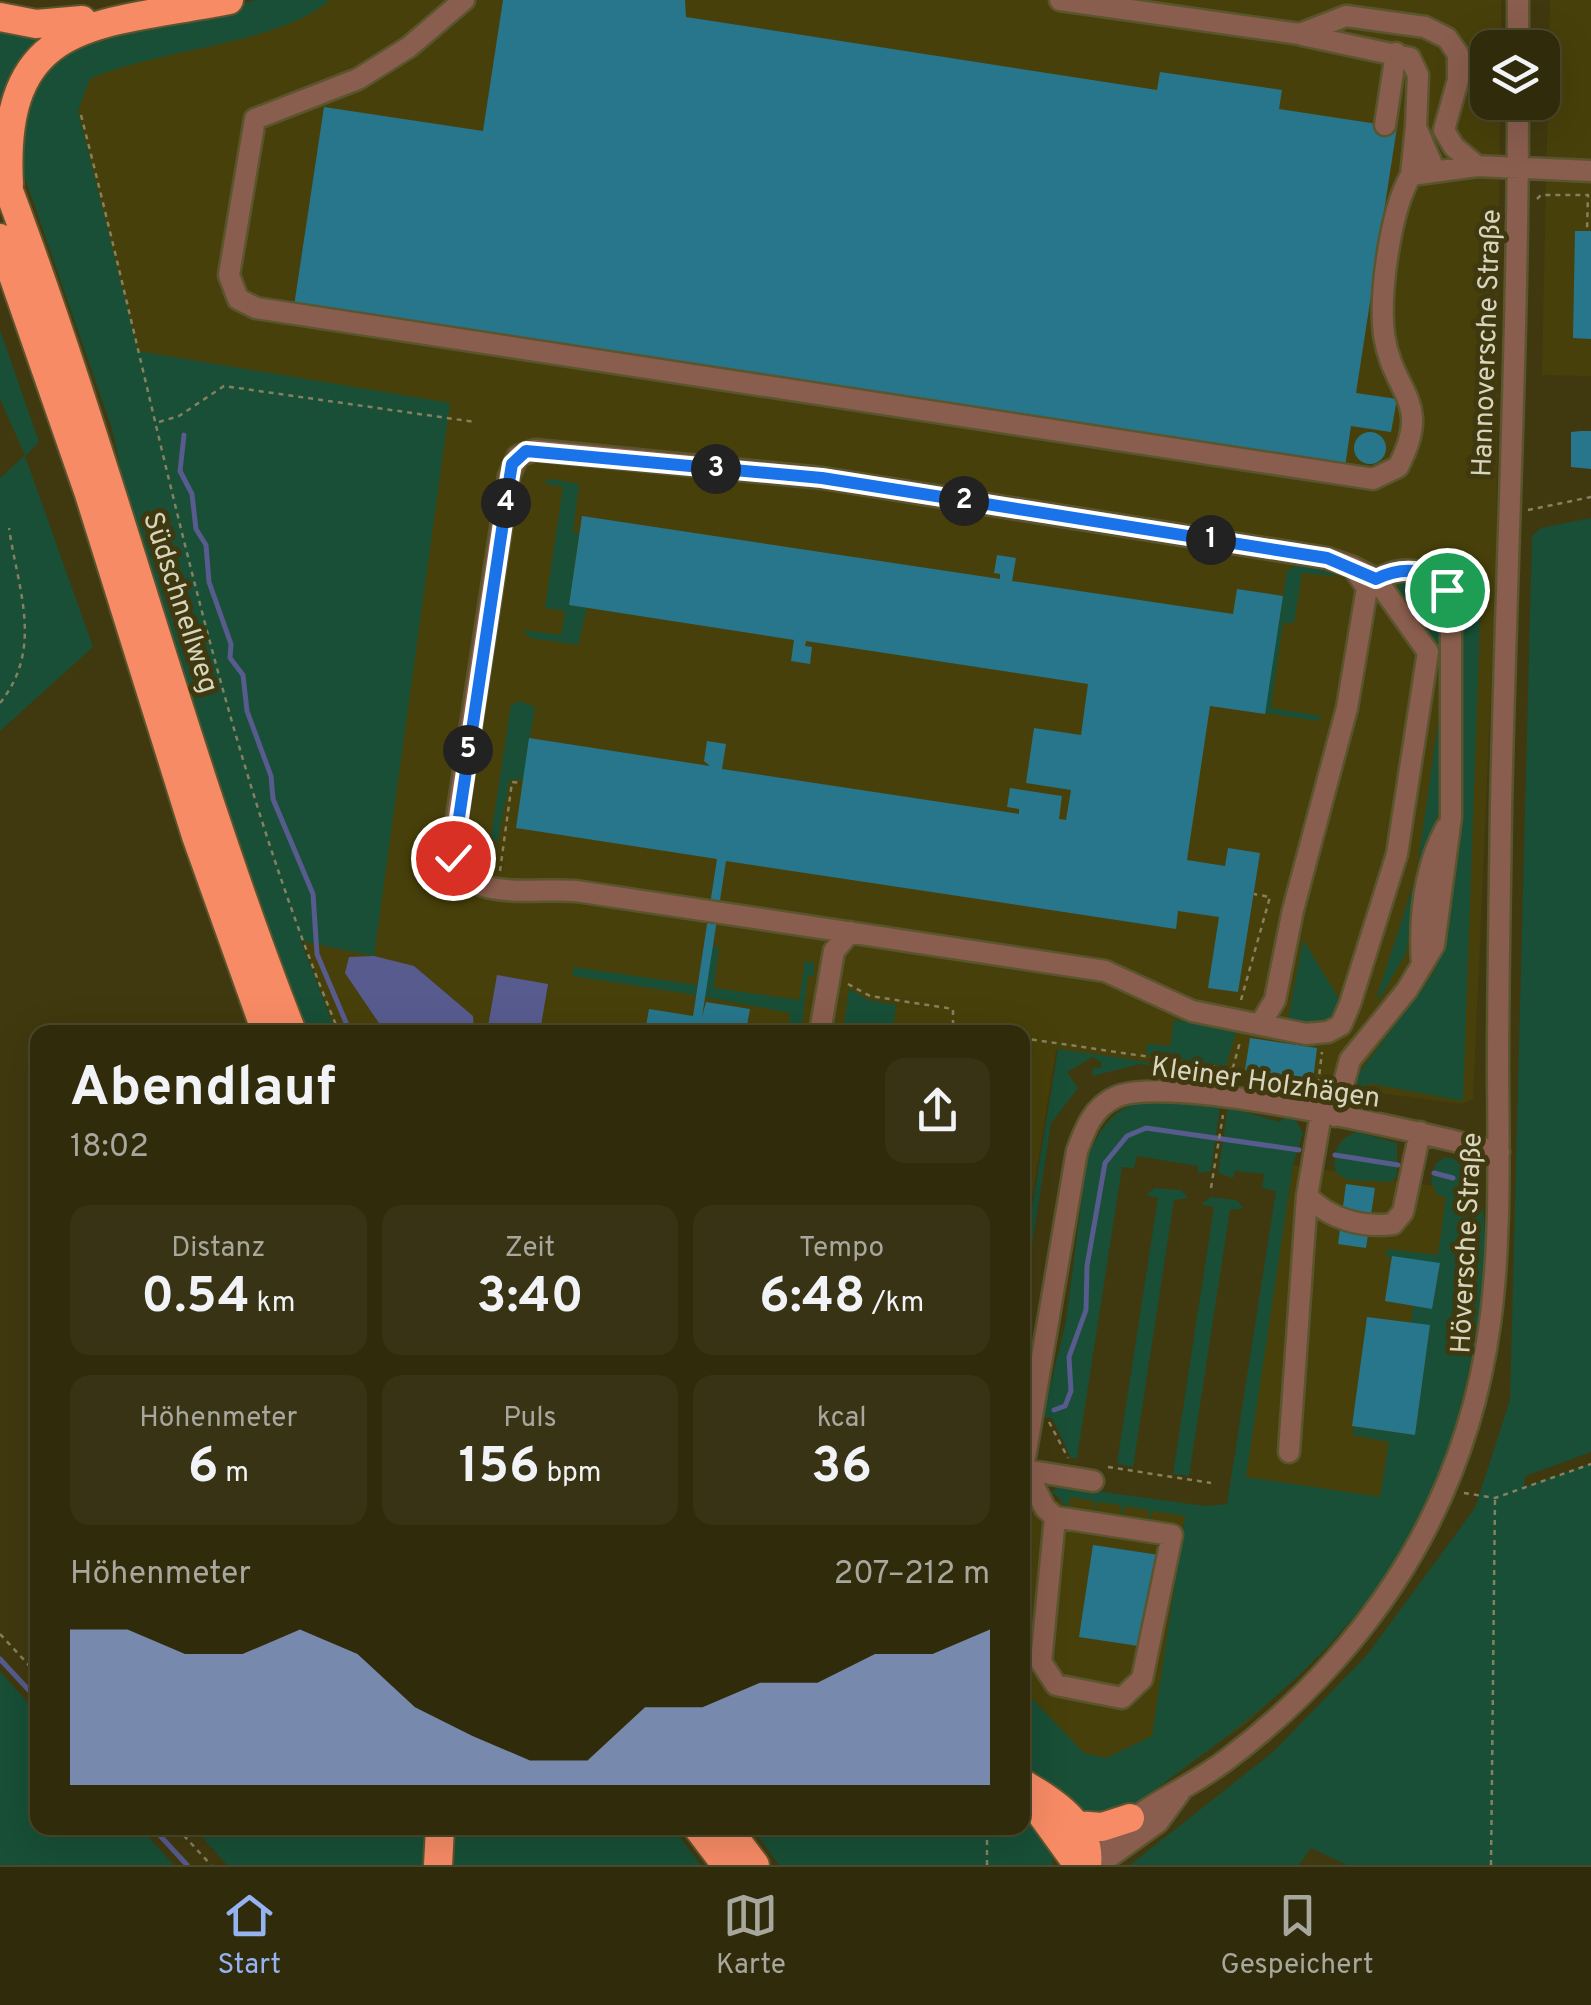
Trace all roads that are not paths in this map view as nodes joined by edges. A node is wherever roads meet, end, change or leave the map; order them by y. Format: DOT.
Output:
graph roads {
  1 [pos="176,0"];
  2 [pos="230,0"];
  3 [pos="464,0"];
  4 [pos="1060,0"];
  5 [pos="1518,0"];
  6 [pos="0,16"];
  7 [pos="1518,30"];
  8 [pos="1300,34"];
  9 [pos="1396,52"];
  10 [pos="1518,120"];
  11 [pos="1385,125"];
  12 [pos="1416,127"];
  13 [pos="1477,166"];
  14 [pos="1440,169"];
  15 [pos="1518,169"];
  16 [pos="1591,171"];
  17 [pos="1411,175"];
  18 [pos="5,179"];
  19 [pos="0,238"];
  20 [pos="1372,584"];
  21 [pos="1506,584"];
  22 [pos="850,932"];
  23 [pos="1251,1021"];
  24 [pos="264,1025"];
  25 [pos="289,1025"];
  26 [pos="821,1025"];
  27 [pos="1328,1115"];
  28 [pos="1420,1132"];
  29 [pos="1499,1152"];
  30 [pos="1307,1196"];
  31 [pos="1032,1364"];
  32 [pos="1030,1407"];
  33 [pos="1288,1452"];
  34 [pos="1030,1472"];
  35 [pos="1094,1473"];
  36 [pos="1030,1483"];
  37 [pos="1055,1516"];
  38 [pos="1030,1791"];
  39 [pos="1180,1792"];
  40 [pos="1030,1796"];
  41 [pos="1130,1818"];
  42 [pos="1076,1824"];
  43 [pos="440,1835"];
  44 [pos="703,1835"];
  45 [pos="732,1835"];
  46 [pos="438,1865"];
  47 [pos="726,1865"];
  48 [pos="755,1865"];
  49 [pos="1078,1865"];
  50 [pos="1088,1865"];
  51 [pos="1098,1865"];
  1 -- 6 [label="highway"];
  2 -- 18 [label="highway, Südschnellweg"];
  3 -- 17 [label="street"];
  4 -- 8 [label="street"];
  5 -- 7 [label="street"];
  8 -- 9 [label="street"];
  8 -- 13 [label="street"];
  9 -- 11 [label="street"];
  9 -- 12 [label="street"];
  10 -- 15 [label="street, Hannoversche Straße"];
  12 -- 14 [label="street"];
  12 -- 17 [label="street"];
  13 -- 14 [label="street"];
  13 -- 15 [label="street"];
  14 -- 17 [label="street"];
  15 -- 16 [label="street"];
  15 -- 21 [label="street, Hannoversche Straße"];
  18 -- 25 [label="highway, Südschnellweg"];
  19 -- 24 [label="highway, Südschnellweg"];
  20 -- 22 [label="street"];
  20 -- 23 [label="street"];
  20 -- 23 [label="street"];
  20 -- 27 [label="street"];
  21 -- 29 [label="street, Höversche Straße"];
  22 -- 23 [label="street"];
  22 -- 26 [label="street"];
  27 -- 28 [label="street, Kleiner Holzhägen"];
  27 -- 30 [label="street"];
  27 -- 31 [label="street, Kleiner Holzhägen"];
  28 -- 29 [label="street, Kleiner Holzhägen"];
  28 -- 30 [label="street"];
  29 -- 39 [label="street, Höversche Straße"];
  30 -- 33 [label="street"];
  31 -- 32 [label="street, Kleiner Holzhägen"];
  34 -- 35 [label="street"];
  36 -- 37 [label="street"];
  37 -- 37 [label="street"];
  38 -- 42 [label="highway"];
  39 -- 41 [label="street, Höversche Straße"];
  39 -- 51 [label="street, Höversche Straße"];
  40 -- 49 [label="highway"];
  41 -- 42 [label="highway"];
  41 -- 50 [label="street, Höversche Straße"];
  42 -- 50 [label="highway"];
  43 -- 46 [label="highway"];
  44 -- 47 [label="highway"];
  45 -- 48 [label="highway"];
}
